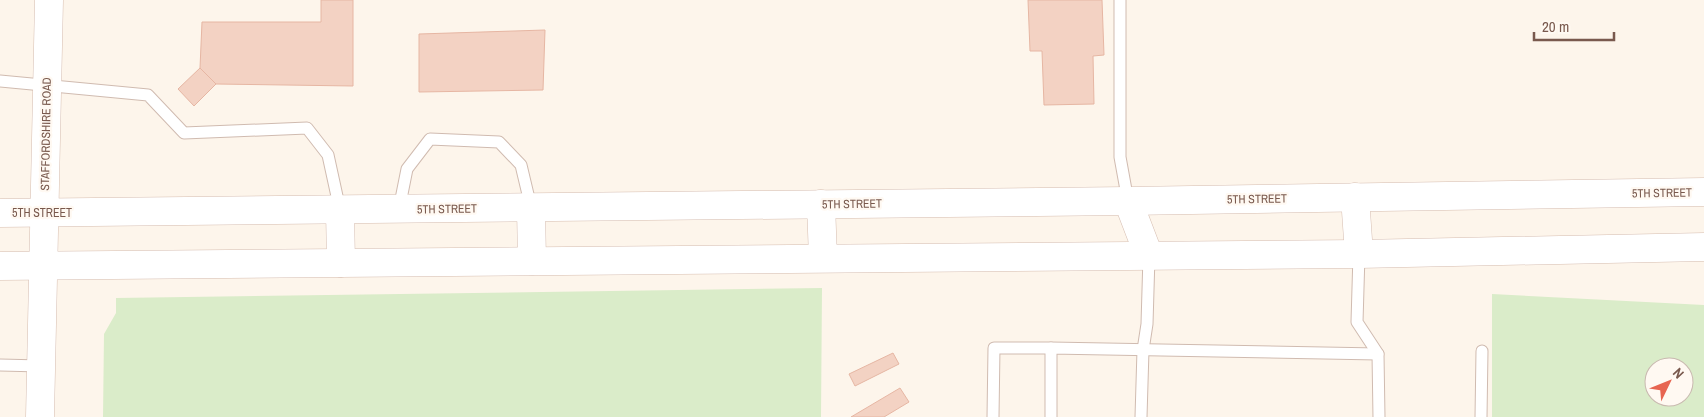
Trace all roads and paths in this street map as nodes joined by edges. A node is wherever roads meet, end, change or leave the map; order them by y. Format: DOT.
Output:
graph roads {
  1 [pos="49,0"];
  2 [pos="1120,0"];
  3 [pos="0,81"];
  4 [pos="47,85"];
  5 [pos="1704,192"];
  6 [pos="1355,197"];
  7 [pos="1128,201"];
  8 [pos="821,204"];
  9 [pos="531,208"];
  10 [pos="399,209"];
  11 [pos="340,210"];
  12 [pos="0,213"];
  13 [pos="44,214"];
  14 [pos="1704,247"];
  15 [pos="1359,254"];
  16 [pos="1149,256"];
  17 [pos="823,258"];
  18 [pos="532,261"];
  19 [pos="341,263"];
  20 [pos="0,266"];
  21 [pos="43,266"];
  22 [pos="1051,348"];
  23 [pos="1143,350"];
  24 [pos="1482,351"];
  25 [pos="1378,354"];
  26 [pos="0,365"];
  27 [pos="41,366"];
  28 [pos="40,417"];
  29 [pos="993,417"];
  30 [pos="1051,417"];
  31 [pos="1141,417"];
  32 [pos="1379,417"];
  33 [pos="1481,417"];
  1 -- 4 [label="main road, STAFFORDSHIRE ROAD"];
  2 -- 7 [label="lane"];
  3 -- 4 [label="lane"];
  4 -- 11 [label="lane"];
  4 -- 13 [label="main road, STAFFORDSHIRE ROAD"];
  5 -- 6 [label="main road, 5TH STREET"];
  6 -- 7 [label="main road, 5TH STREET"];
  6 -- 15 [label="main road"];
  7 -- 8 [label="main road, 5TH STREET"];
  7 -- 16 [label="main road"];
  8 -- 9 [label="main road, 5TH STREET"];
  8 -- 17 [label="main road"];
  9 -- 10 [label="main road, 5TH STREET"];
  9 -- 10 [label="lane"];
  9 -- 18 [label="main road"];
  10 -- 11 [label="main road, 5TH STREET"];
  11 -- 13 [label="main road, 5TH STREET"];
  11 -- 19 [label="main road"];
  12 -- 13 [label="main road, 5TH STREET"];
  13 -- 21 [label="main road, STAFFORDSHIRE ROAD"];
  14 -- 15 [label="main road"];
  15 -- 16 [label="main road"];
  15 -- 25 [label="lane"];
  16 -- 17 [label="main road"];
  16 -- 23 [label="lane"];
  17 -- 18 [label="main road"];
  18 -- 19 [label="main road"];
  19 -- 21 [label="main road"];
  20 -- 21 [label="main road"];
  21 -- 27 [label="main road, STAFFORDSHIRE ROAD"];
  22 -- 23 [label="lane"];
  22 -- 29 [label="lane"];
  22 -- 30 [label="lane"];
  23 -- 25 [label="lane"];
  23 -- 31 [label="lane"];
  24 -- 33 [label="lane"];
  25 -- 32 [label="lane"];
  26 -- 27 [label="lane"];
  27 -- 28 [label="main road, STAFFORDSHIRE ROAD"];
}
